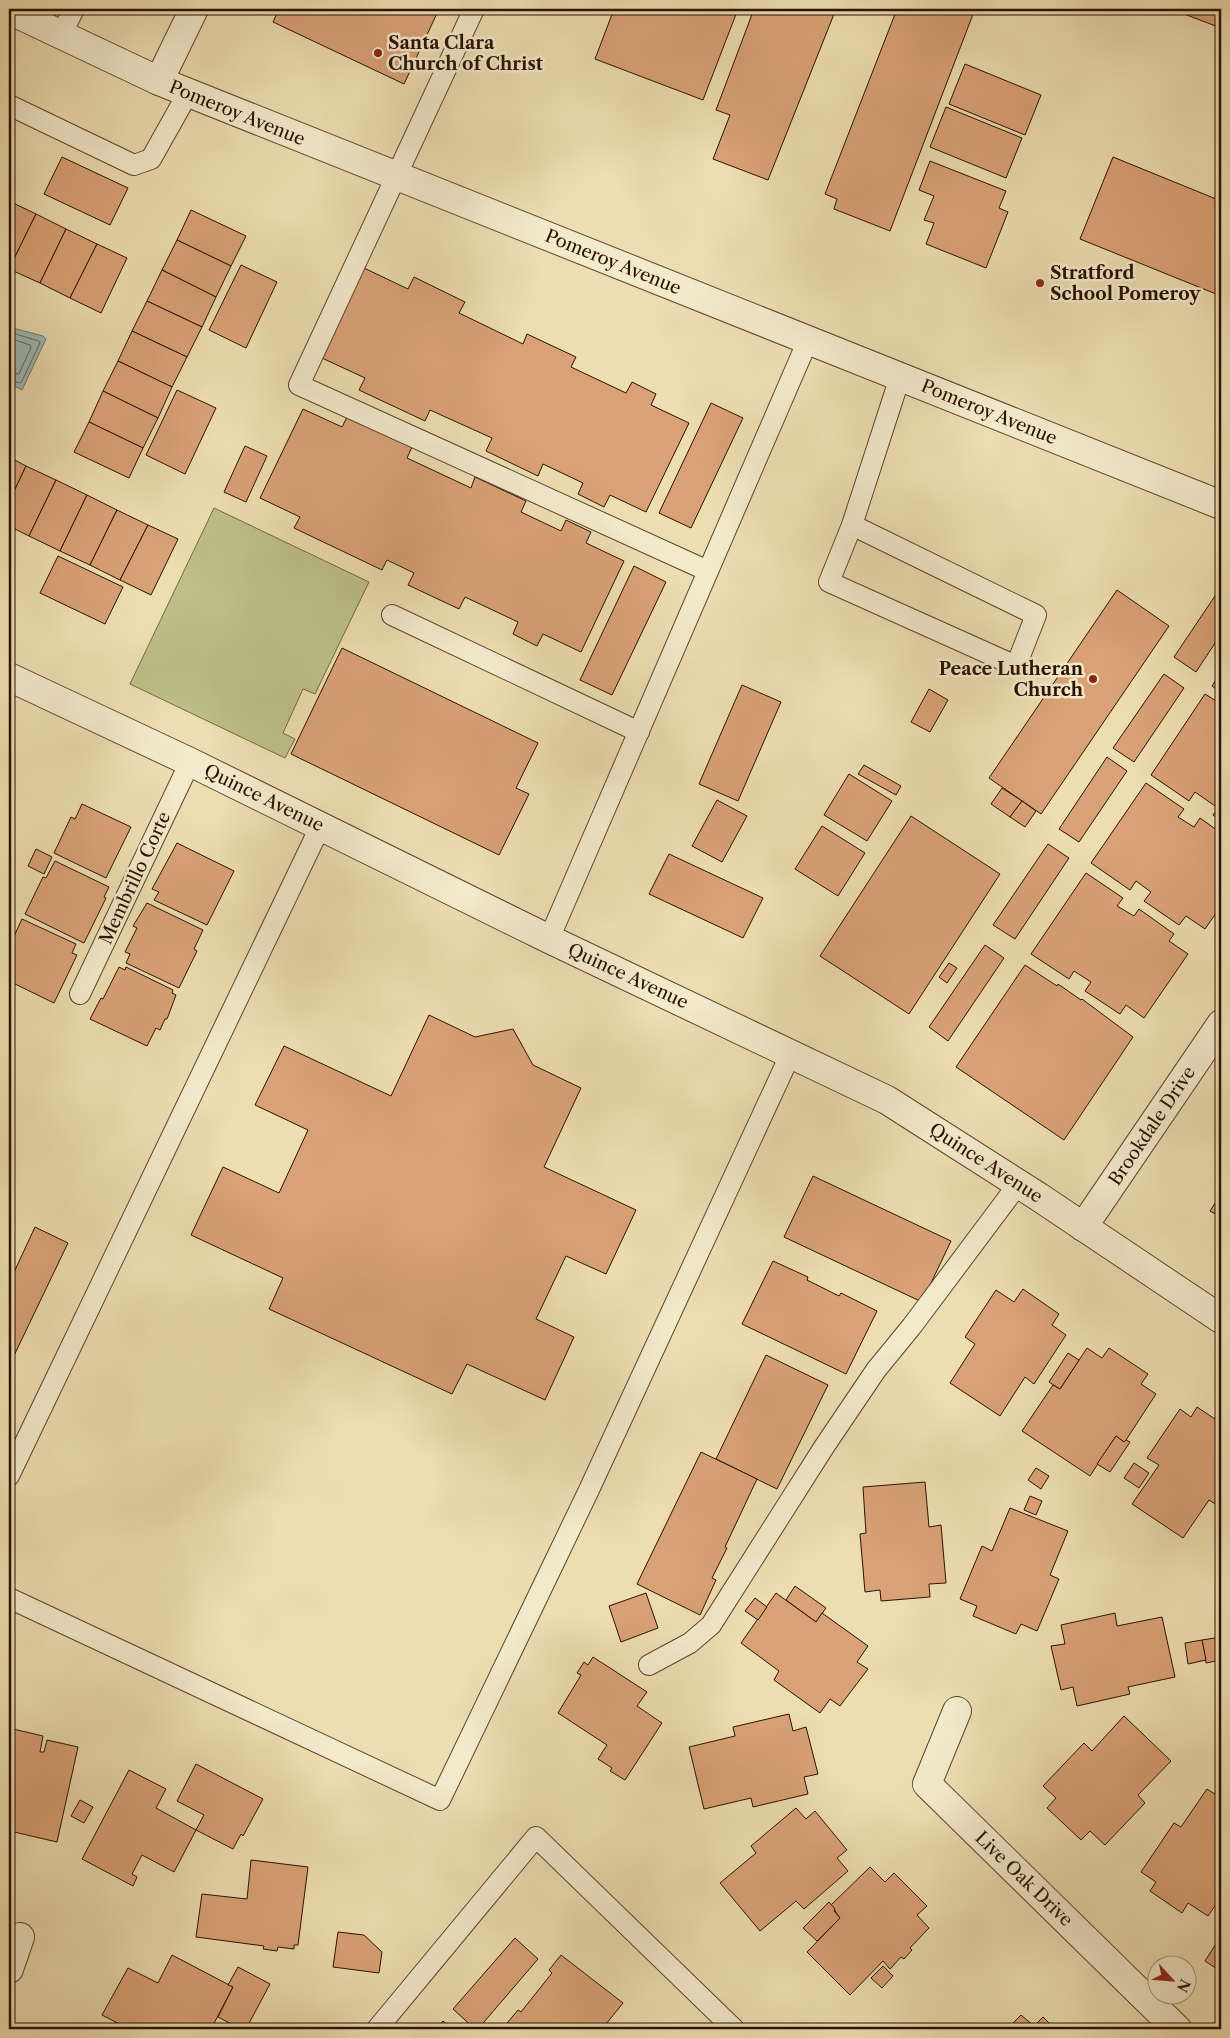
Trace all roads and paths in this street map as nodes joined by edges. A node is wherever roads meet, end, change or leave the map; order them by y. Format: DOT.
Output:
graph roads {
  1 [pos="74,9"];
  2 [pos="194,9"];
  3 [pos="474,9"];
  4 [pos="9,10"];
  5 [pos="61,35"];
  6 [pos="159,82"];
  7 [pos="188,93"];
  8 [pos="9,105"];
  9 [pos="396,176"];
  10 [pos="808,340"];
  11 [pos="900,377"];
  12 [pos="1221,505"];
  13 [pos="852,525"];
  14 [pos="708,571"];
  15 [pos="392,615"];
  16 [pos="9,677"];
  17 [pos="639,732"];
  18 [pos="190,762"];
  19 [pos="321,825"];
  20 [pos="549,939"];
  21 [pos="80,994"];
  22 [pos="1221,1024"];
  23 [pos="790,1053"];
  24 [pos="1018,1184"];
  25 [pos="1083,1227"];
  26 [pos="1221,1319"];
  27 [pos="9,1476"];
  28 [pos="9,1598"];
  29 [pos="649,1665"];
  30 [pos="957,1711"];
  31 [pos="20,1937"];
  32 [pos="9,1969"];
  33 [pos="377,2029"];
  34 [pos="734,2029"];
  35 [pos="1178,2029"];
  1 -- 5 [label="lane"];
  2 -- 6 [label="street"];
  3 -- 9 [label="lane"];
  4 -- 5 [label="street, Pomeroy Avenue"];
  5 -- 6 [label="street, Pomeroy Avenue"];
  6 -- 7 [label="street, Pomeroy Avenue"];
  7 -- 8 [label="lane"];
  7 -- 9 [label="street, Pomeroy Avenue"];
  9 -- 10 [label="street, Pomeroy Avenue"];
  9 -- 14 [label="lane"];
  10 -- 11 [label="street, Pomeroy Avenue"];
  10 -- 14 [label="lane"];
  11 -- 12 [label="street, Pomeroy Avenue"];
  11 -- 13 [label="lane"];
  13 -- 13 [label="lane"];
  14 -- 17 [label="lane"];
  15 -- 17 [label="lane"];
  16 -- 18 [label="street, Quince Avenue"];
  17 -- 20 [label="lane"];
  18 -- 19 [label="street, Quince Avenue"];
  18 -- 21 [label="lane, Membrillo Corte"];
  19 -- 20 [label="street, Quince Avenue"];
  19 -- 27 [label="lane"];
  20 -- 23 [label="street, Quince Avenue"];
  22 -- 25 [label="street, Brookdale Drive"];
  23 -- 24 [label="street, Quince Avenue"];
  23 -- 28 [label="lane"];
  24 -- 25 [label="street, Quince Avenue"];
  24 -- 29 [label="lane"];
  25 -- 26 [label="street, Quince Avenue"];
  30 -- 35 [label="street, Live Oak Drive"];
  31 -- 32 [label="street"];
  33 -- 34 [label="lane"];
}
